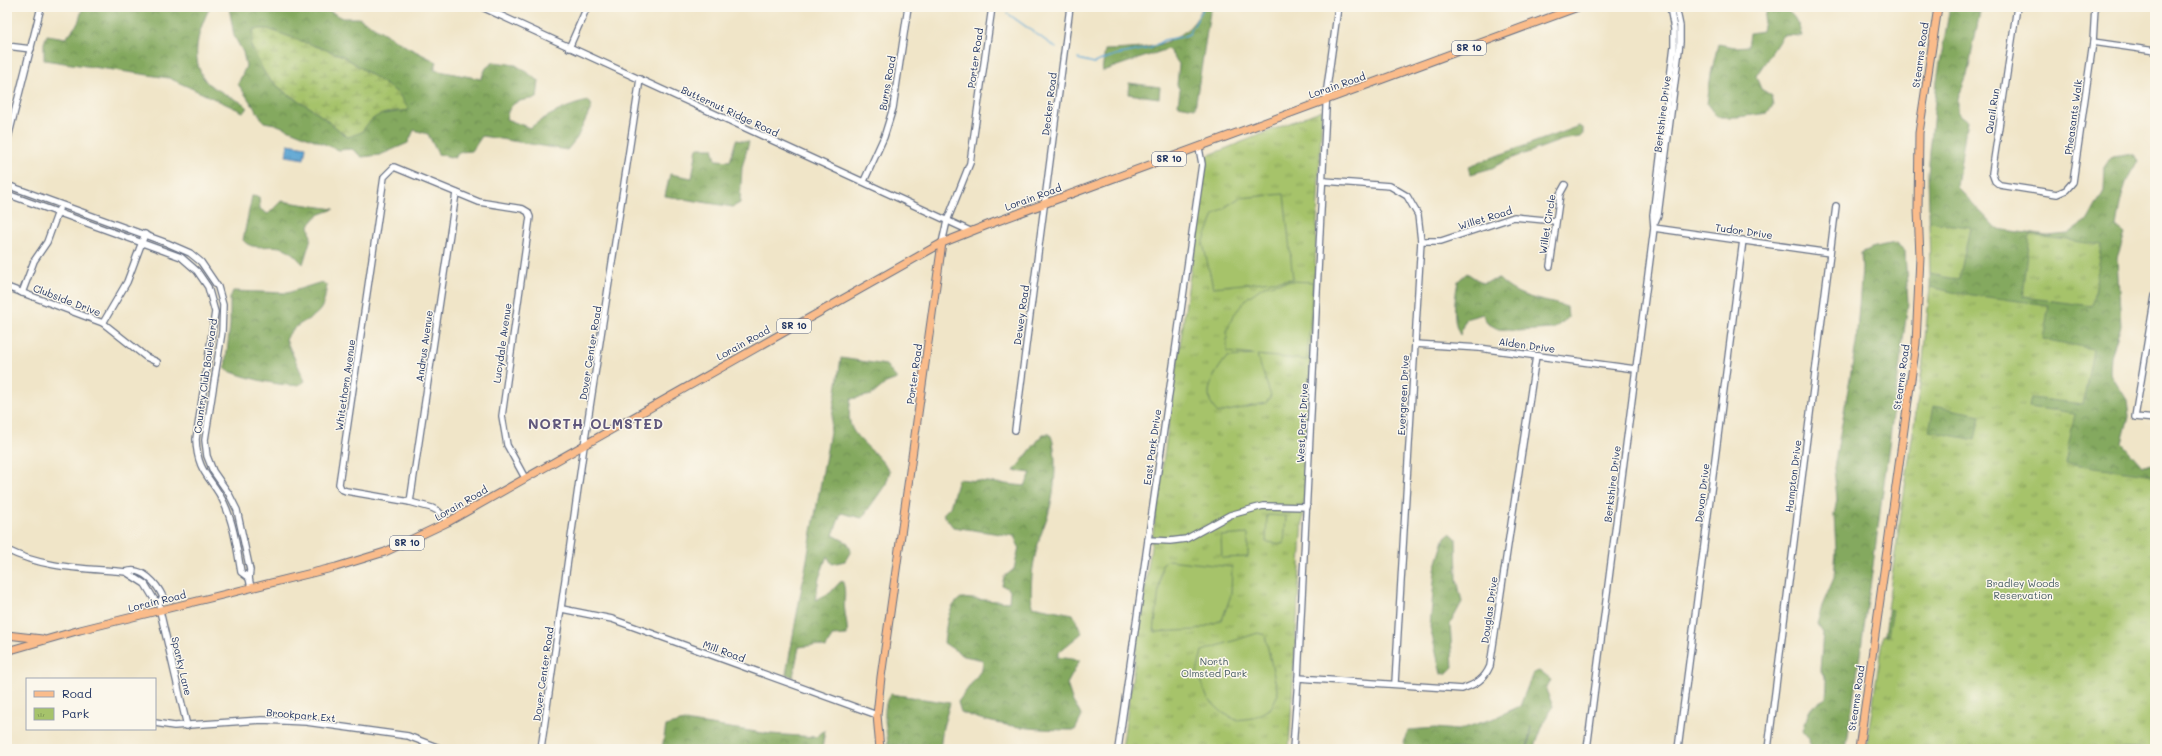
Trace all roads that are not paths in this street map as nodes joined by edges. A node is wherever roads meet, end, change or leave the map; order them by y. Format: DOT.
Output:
graph roads {
  1 [pos="41,7"];
  2 [pos="482,7"];
  3 [pos="588,7"];
  4 [pos="908,7"];
  5 [pos="992,7"];
  6 [pos="1070,7"];
  7 [pos="1338,7"];
  8 [pos="1578,7"];
  9 [pos="1938,7"];
  10 [pos="2017,7"];
  11 [pos="2095,7"];
  12 [pos="1673,8"];
  13 [pos="2093,42"];
  14 [pos="7,46"];
  15 [pos="31,48"];
  16 [pos="569,48"];
  17 [pos="2155,51"];
  18 [pos="640,79"];
  19 [pos="1327,99"];
  20 [pos="7,142"];
  21 [pos="1200,148"];
  22 [pos="864,181"];
  23 [pos="1324,181"];
  24 [pos="7,185"];
  25 [pos="1565,185"];
  26 [pos="2030,190"];
  27 [pos="456,193"];
  28 [pos="7,194"];
  29 [pos="1045,203"];
  30 [pos="60,204"];
  31 [pos="1836,206"];
  32 [pos="58,212"];
  33 [pos="948,221"];
  34 [pos="1555,221"];
  35 [pos="1654,225"];
  36 [pos="970,231"];
  37 [pos="145,234"];
  38 [pos="1743,240"];
  39 [pos="1421,241"];
  40 [pos="143,242"];
  41 [pos="942,243"];
  42 [pos="1830,253"];
  43 [pos="1550,266"];
  44 [pos="7,287"];
  45 [pos="22,293"];
  46 [pos="2155,296"];
  47 [pos="104,323"];
  48 [pos="1415,344"];
  49 [pos="1536,356"];
  50 [pos="157,362"];
  51 [pos="1636,370"];
  52 [pos="2155,419"];
  53 [pos="1015,430"];
  54 [pos="584,446"];
  55 [pos="525,478"];
  56 [pos="410,502"];
  57 [pos="1307,507"];
  58 [pos="448,522"];
  59 [pos="1148,540"];
  60 [pos="7,550"];
  61 [pos="126,572"];
  62 [pos="249,578"];
  63 [pos="251,588"];
  64 [pos="159,603"];
  65 [pos="562,609"];
  66 [pos="160,611"];
  67 [pos="7,635"];
  68 [pos="46,640"];
  69 [pos="7,647"];
  70 [pos="16,648"];
  71 [pos="7,651"];
  72 [pos="1298,678"];
  73 [pos="1395,683"];
  74 [pos="877,715"];
  75 [pos="156,723"];
  76 [pos="187,726"];
  77 [pos="880,748"];
  78 [pos="442,749"];
  79 [pos="541,749"];
  80 [pos="893,749"];
  81 [pos="1118,749"];
  82 [pos="1293,749"];
  83 [pos="1587,749"];
  84 [pos="1678,749"];
  85 [pos="1768,749"];
  86 [pos="1859,749"];
  1 -- 15 [label="street"];
  2 -- 16 [label="street, Butternut Ridge Road"];
  3 -- 16 [label="street"];
  4 -- 22 [label="street, Burns Road"];
  5 -- 33 [label="street, Porter Road"];
  6 -- 29 [label="street, Decker Road"];
  7 -- 19 [label="street, West Park Drive"];
  8 -- 19 [label="main road, Lorain Road / SR 10"];
  9 -- 86 [label="main road, Stearns Road"];
  10 -- 26 [label="street, Quail Run"];
  11 -- 13 [label="street, Pheasants Walk"];
  12 -- 35 [label="street, Berkshire Drive"];
  13 -- 17 [label="street"];
  13 -- 26 [label="street, Pheasants Walk"];
  14 -- 15 [label="street"];
  15 -- 20 [label="street"];
  16 -- 18 [label="street, Butternut Ridge Road"];
  18 -- 22 [label="street, Butternut Ridge Road"];
  18 -- 54 [label="street, Dover Center Road"];
  19 -- 21 [label="main road, Lorain Road / SR 10"];
  19 -- 23 [label="street, West Park Drive"];
  21 -- 29 [label="main road, Lorain Road / SR 10"];
  21 -- 59 [label="street, East Park Drive"];
  22 -- 33 [label="street, Butternut Ridge Road"];
  23 -- 39 [label="street, Evergreen Drive"];
  23 -- 57 [label="street, West Park Drive"];
  24 -- 30 [label="street, Country Club Boulevard"];
  25 -- 34 [label="street, Willet Circle"];
  27 -- 55 [label="street, Lucydale Avenue"];
  27 -- 56 [label="street, Andrus Avenue"];
  27 -- 56 [label="street, Whitethorn Avenue"];
  28 -- 32 [label="street, Country Club Boulevard"];
  29 -- 36 [label="main road, Lorain Road / SR 10"];
  29 -- 53 [label="street, Dewey Road"];
  30 -- 32 [label="street"];
  30 -- 37 [label="street, Country Club Boulevard"];
  31 -- 42 [label="street, Hampton Drive"];
  32 -- 40 [label="street, Country Club Boulevard"];
  32 -- 45 [label="street"];
  33 -- 36 [label="street, Butternut Ridge Road"];
  33 -- 41 [label="street, Porter Road"];
  34 -- 39 [label="street, Willet Road"];
  34 -- 43 [label="street, Willet Circle"];
  35 -- 38 [label="street, Tudor Drive"];
  35 -- 51 [label="street, Berkshire Drive"];
  36 -- 41 [label="main road, Lorain Road / SR 10"];
  37 -- 40 [label="street"];
  37 -- 62 [label="street, Country Club Boulevard"];
  38 -- 42 [label="street, Tudor Drive"];
  38 -- 84 [label="street, Devon Drive"];
  39 -- 48 [label="street, Evergreen Drive"];
  40 -- 47 [label="street"];
  40 -- 62 [label="street, Country Club Boulevard"];
  41 -- 54 [label="main road, Lorain Road / SR 10"];
  41 -- 74 [label="main road, Porter Road"];
  42 -- 85 [label="street, Hampton Drive"];
  44 -- 45 [label="street, Clubside Drive"];
  45 -- 47 [label="street, Clubside Drive"];
  46 -- 52 [label="street"];
  47 -- 50 [label="street, Clubside Drive"];
  48 -- 49 [label="street, Alden Drive"];
  48 -- 73 [label="street, Evergreen Drive"];
  49 -- 51 [label="street, Alden Drive"];
  49 -- 73 [label="street, Douglas Drive"];
  51 -- 83 [label="street, Berkshire Drive"];
  54 -- 55 [label="main road, Lorain Road / SR 10"];
  54 -- 65 [label="street, Dover Center Road"];
  55 -- 58 [label="main road, Lorain Road / SR 10"];
  56 -- 58 [label="street, Whitethorn Avenue"];
  57 -- 59 [label="street"];
  57 -- 72 [label="street, West Park Drive"];
  58 -- 63 [label="main road, Lorain Road / SR 10"];
  59 -- 81 [label="street, East Park Drive"];
  60 -- 61 [label="street"];
  61 -- 64 [label="street"];
  61 -- 64 [label="street, Sparky Lane"];
  62 -- 63 [label="street, Country Club Boulevard"];
  63 -- 66 [label="main road, Lorain Road / SR 10"];
  64 -- 66 [label="street, Sparky Lane"];
  65 -- 74 [label="street, Mill Road"];
  65 -- 79 [label="street, Dover Center Road"];
  66 -- 68 [label="main road, Lorain Road / SR 10"];
  66 -- 76 [label="street, Sparky Lane"];
  67 -- 68 [label="main road"];
  68 -- 70 [label="main road, Lorain Road / SR 10"];
  69 -- 70 [label="main road"];
  70 -- 71 [label="main road, Lorain Road / SR 10"];
  72 -- 73 [label="street, Douglas Drive"];
  72 -- 82 [label="street, West Park Drive"];
  74 -- 77 [label="main road, Porter Road"];
  75 -- 76 [label="street, Brookpark Ext"];
  76 -- 78 [label="street, Brookpark Ext"];
  77 -- 80 [label="street"];
}
